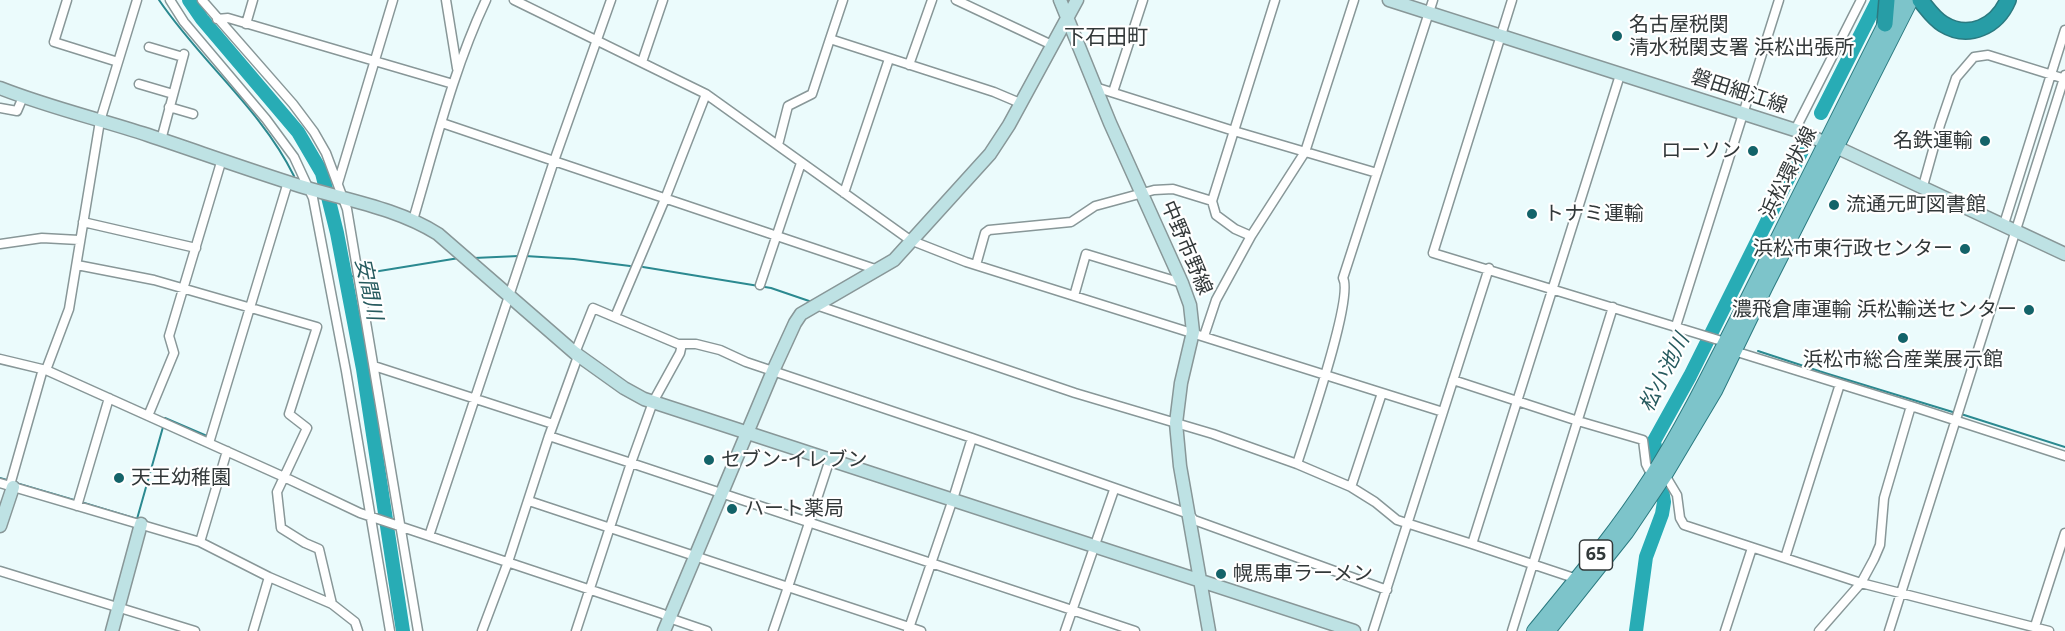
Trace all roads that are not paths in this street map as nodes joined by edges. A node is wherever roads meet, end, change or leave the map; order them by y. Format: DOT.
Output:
graph roads {
  1 [pos="67,0"];
  2 [pos="138,0"];
  3 [pos="170,0"];
  4 [pos="202,0"];
  5 [pos="253,0"];
  6 [pos="393,0"];
  7 [pos="446,0"];
  8 [pos="486,0"];
  9 [pos="514,0"];
  10 [pos="541,0"];
  11 [pos="611,0"];
  12 [pos="663,0"];
  13 [pos="843,0"];
  14 [pos="932,0"];
  15 [pos="956,0"];
  16 [pos="1060,0"];
  17 [pos="1077,0"];
  18 [pos="1143,0"];
  19 [pos="1275,0"];
  20 [pos="1354,0"];
  21 [pos="1389,0"];
  22 [pos="1433,0"];
  23 [pos="1512,0"];
  24 [pos="1779,0"];
  25 [pos="1861,0"];
  26 [pos="1911,0"];
  27 [pos="1920,0"];
  28 [pos="1997,0"];
  29 [pos="2008,0"];
  30 [pos="1891,2"];
  31 [pos="1930,7"];
  32 [pos="537,11"];
  33 [pos="1429,13"];
  34 [pos="1066,18"];
  35 [pos="217,19"];
  36 [pos="246,24"];
  37 [pos="1885,24"];
  38 [pos="2065,30"];
  39 [pos="1501,36"];
  40 [pos="830,39"];
  41 [pos="596,40"];
  42 [pos="1052,45"];
  43 [pos="149,47"];
  44 [pos="889,58"];
  45 [pos="118,62"];
  46 [pos="376,62"];
  47 [pos="642,62"];
  48 [pos="909,65"];
  49 [pos="458,70"];
  50 [pos="2052,74"];
  51 [pos="1620,75"];
  52 [pos="2065,77"];
  53 [pos="139,84"];
  54 [pos="453,84"];
  55 [pos="1095,87"];
  56 [pos="0,88"];
  57 [pos="1113,92"];
  58 [pos="173,94"];
  59 [pos="706,94"];
  60 [pos="23,97"];
  61 [pos="1020,103"];
  62 [pos="169,107"];
  63 [pos="0,108"];
  64 [pos="1742,113"];
  65 [pos="193,114"];
  66 [pos="100,121"];
  67 [pos="442,123"];
  68 [pos="1795,130"];
  69 [pos="1234,131"];
  70 [pos="160,140"];
  71 [pos="778,145"];
  72 [pos="1832,145"];
  73 [pos="1305,152"];
  74 [pos="222,159"];
  75 [pos="554,161"];
  76 [pos="801,163"];
  77 [pos="1377,173"];
  78 [pos="288,182"];
  79 [pos="1923,186"];
  80 [pos="307,188"];
  81 [pos="844,193"];
  82 [pos="1142,194"];
  83 [pos="342,197"];
  84 [pos="665,199"];
  85 [pos="1212,201"];
  86 [pos="413,220"];
  87 [pos="83,222"];
  88 [pos="2004,224"];
  89 [pos="2017,230"];
  90 [pos="776,235"];
  91 [pos="1251,236"];
  92 [pos="79,240"];
  93 [pos="910,240"];
  94 [pos="0,244"];
  95 [pos="196,248"];
  96 [pos="2065,254"];
  97 [pos="976,265"];
  98 [pos="77,266"];
  99 [pos="1489,268"];
  100 [pos="878,270"];
  101 [pos="1182,283"];
  102 [pos="760,285"];
  103 [pos="184,288"];
  104 [pos="1553,289"];
  105 [pos="509,294"];
  106 [pos="1074,296"];
  107 [pos="816,305"];
  108 [pos="1613,307"];
  109 [pos="250,308"];
  110 [pos="615,317"];
  111 [pos="1676,326"];
  112 [pos="1198,334"];
  113 [pos="682,344"];
  114 [pos="1726,344"];
  115 [pos="575,353"];
  116 [pos="0,359"];
  117 [pos="374,366"];
  118 [pos="45,370"];
  119 [pos="773,371"];
  120 [pos="1324,373"];
  121 [pos="1453,380"];
  122 [pos="1840,384"];
  123 [pos="1382,393"];
  124 [pos="109,398"];
  125 [pos="474,398"];
  126 [pos="1518,401"];
  127 [pos="653,402"];
  128 [pos="1911,406"];
  129 [pos="1443,412"];
  130 [pos="1958,415"];
  131 [pos="148,416"];
  132 [pos="1578,421"];
  133 [pos="1176,423"];
  134 [pos="553,424"];
  135 [pos="747,432"];
  136 [pos="549,436"];
  137 [pos="972,438"];
  138 [pos="209,443"];
  139 [pos="227,451"];
  140 [pos="2065,456"];
  141 [pos="830,459"];
  142 [pos="632,463"];
  143 [pos="1297,464"];
  144 [pos="284,477"];
  145 [pos="1657,480"];
  146 [pos="0,483"];
  147 [pos="11,486"];
  148 [pos="1351,487"];
  149 [pos="1114,490"];
  150 [pos="722,493"];
  151 [pos="953,500"];
  152 [pos="529,501"];
  153 [pos="77,506"];
  154 [pos="1189,514"];
  155 [pos="370,517"];
  156 [pos="808,523"];
  157 [pos="141,524"];
  158 [pos="1408,524"];
  159 [pos="0,526"];
  160 [pos="401,527"];
  161 [pos="610,528"];
  162 [pos="2065,533"];
  163 [pos="429,536"];
  164 [pos="200,542"];
  165 [pos="1472,544"];
  166 [pos="1094,545"];
  167 [pos="1752,548"];
  168 [pos="696,555"];
  169 [pos="1785,558"];
  170 [pos="508,562"];
  171 [pos="931,563"];
  172 [pos="1533,564"];
  173 [pos="0,571"];
  174 [pos="269,577"];
  175 [pos="1577,579"];
  176 [pos="1201,580"];
  177 [pos="1862,582"];
  178 [pos="788,587"];
  179 [pos="589,590"];
  180 [pos="1388,590"];
  181 [pos="1902,594"];
  182 [pos="332,604"];
  183 [pos="119,607"];
  184 [pos="1072,609"];
  185 [pos="669,618"];
  186 [pos="2009,621"];
  187 [pos="2035,626"];
  188 [pos="908,629"];
  189 [pos="112,631"];
  190 [pos="195,631"];
  191 [pos="253,631"];
  192 [pos="358,631"];
  193 [pos="390,631"];
  194 [pos="418,631"];
  195 [pos="482,631"];
  196 [pos="576,631"];
  197 [pos="664,631"];
  198 [pos="707,631"];
  199 [pos="773,631"];
  200 [pos="921,631"];
  201 [pos="1065,631"];
  202 [pos="1135,631"];
  203 [pos="1209,631"];
  204 [pos="1354,631"];
  205 [pos="1373,631"];
  206 [pos="1512,631"];
  207 [pos="1534,631"];
  208 [pos="1548,631"];
  209 [pos="1725,631"];
  210 [pos="1819,631"];
  211 [pos="1889,631"];
  212 [pos="2007,631"];
  213 [pos="2049,631"];
  1 -- 45 [label="street"];
  2 -- 45 [label="street"];
  3 -- 80 [label="street"];
  4 -- 35 [label="street"];
  5 -- 36 [label="street"];
  6 -- 46 [label="street"];
  7 -- 49 [label="street"];
  8 -- 49 [label="street"];
  9 -- 32 [label="street"];
  10 -- 32 [label="street"];
  11 -- 41 [label="street"];
  12 -- 47 [label="street"];
  13 -- 40 [label="street"];
  14 -- 48 [label="street"];
  15 -- 42 [label="street"];
  16 -- 34 [label="street, 中野市野線"];
  17 -- 34 [label="street"];
  18 -- 57 [label="street"];
  19 -- 69 [label="street"];
  20 -- 73 [label="street"];
  21 -- 33 [label="street, 磐田細江線"];
  22 -- 33 [label="street"];
  23 -- 39 [label="street"];
  24 -- 64 [label="street"];
  25 -- 68 [label="street"];
  26 -- 72 [label="main road, 浜松環状線 / 65"];
  27 -- 31 [label="highway"];
  28 -- 31 [label="highway"];
  29 -- 31 [label="highway"];
  30 -- 37 [label="highway"];
  32 -- 41 [label="street"];
  33 -- 39 [label="street, 磐田細江線"];
  33 -- 77 [label="street"];
  34 -- 42 [label="street"];
  34 -- 55 [label="street, 中野市野線"];
  35 -- 36 [label="street"];
  35 -- 83 [label="street"];
  36 -- 46 [label="street"];
  37 -- 72 [label="main road, 浜松環状線 / 65"];
  38 -- 50 [label="street"];
  39 -- 51 [label="street, 磐田細江線"];
  39 -- 99 [label="street"];
  40 -- 44 [label="street"];
  40 -- 71 [label="street"];
  41 -- 47 [label="street"];
  41 -- 75 [label="street"];
  42 -- 61 [label="street"];
  43 -- 58 [label="street"];
  44 -- 48 [label="street"];
  44 -- 81 [label="street"];
  45 -- 66 [label="street"];
  46 -- 54 [label="street"];
  46 -- 83 [label="street"];
  47 -- 59 [label="street"];
  48 -- 61 [label="street"];
  49 -- 54 [label="street"];
  50 -- 52 [label="street"];
  50 -- 79 [label="street"];
  50 -- 88 [label="street"];
  51 -- 64 [label="street, 磐田細江線"];
  51 -- 104 [label="street"];
  52 -- 89 [label="street"];
  53 -- 58 [label="street"];
  54 -- 67 [label="street"];
  55 -- 57 [label="street"];
  55 -- 82 [label="street, 中野市野線"];
  56 -- 60 [label="street"];
  57 -- 69 [label="street"];
  58 -- 62 [label="street"];
  59 -- 71 [label="street"];
  59 -- 84 [label="street"];
  60 -- 63 [label="street"];
  60 -- 66 [label="street"];
  61 -- 93 [label="street"];
  62 -- 65 [label="street"];
  62 -- 70 [label="street"];
  64 -- 68 [label="street, 磐田細江線"];
  64 -- 111 [label="street"];
  66 -- 70 [label="street"];
  66 -- 87 [label="street"];
  67 -- 75 [label="street"];
  67 -- 86 [label="street"];
  68 -- 72 [label="street, 磐田細江線"];
  69 -- 73 [label="street"];
  69 -- 85 [label="street"];
  70 -- 74 [label="street"];
  71 -- 76 [label="street"];
  72 -- 79 [label="street, 磐田細江線"];
  72 -- 114 [label="main road, 浜松環状線 / 65"];
  73 -- 77 [label="street"];
  73 -- 91 [label="street"];
  74 -- 78 [label="street"];
  74 -- 95 [label="street"];
  75 -- 84 [label="street"];
  75 -- 105 [label="street"];
  76 -- 81 [label="street"];
  76 -- 90 [label="street"];
  77 -- 120 [label="street"];
  78 -- 80 [label="street"];
  78 -- 109 [label="street"];
  79 -- 88 [label="street, 磐田細江線"];
  80 -- 83 [label="street"];
  80 -- 155 [label="street"];
  81 -- 93 [label="street"];
  82 -- 85 [label="street"];
  82 -- 97 [label="street"];
  82 -- 101 [label="street, 中野市野線"];
  83 -- 86 [label="street"];
  83 -- 117 [label="street"];
  84 -- 90 [label="street"];
  84 -- 110 [label="street"];
  85 -- 91 [label="street"];
  86 -- 105 [label="street"];
  87 -- 92 [label="street"];
  87 -- 95 [label="street"];
  88 -- 89 [label="street, 磐田細江線"];
  89 -- 96 [label="street, 磐田細江線"];
  89 -- 130 [label="street"];
  90 -- 100 [label="street"];
  90 -- 102 [label="street"];
  91 -- 112 [label="street"];
  92 -- 94 [label="street"];
  92 -- 98 [label="street"];
  93 -- 97 [label="street"];
  93 -- 100 [label="street"];
  95 -- 103 [label="street"];
  97 -- 106 [label="street"];
  98 -- 103 [label="street"];
  98 -- 118 [label="street"];
  99 -- 104 [label="street"];
  99 -- 121 [label="street"];
  100 -- 107 [label="street"];
  101 -- 106 [label="street"];
  101 -- 112 [label="street, 中野市野線"];
  103 -- 109 [label="street"];
  103 -- 131 [label="street"];
  104 -- 108 [label="street"];
  104 -- 126 [label="street"];
  105 -- 115 [label="street"];
  105 -- 125 [label="street"];
  106 -- 112 [label="street"];
  107 -- 119 [label="street"];
  107 -- 133 [label="street"];
  108 -- 111 [label="street"];
  108 -- 132 [label="street"];
  109 -- 138 [label="street"];
  109 -- 144 [label="street"];
  110 -- 113 [label="street"];
  110 -- 115 [label="street"];
  111 -- 114 [label="street"];
  112 -- 120 [label="street"];
  112 -- 133 [label="street, 中野市野線"];
  113 -- 119 [label="street"];
  113 -- 127 [label="street"];
  114 -- 122 [label="street"];
  114 -- 145 [label="main road, 浜松環状線 / 65"];
  114 -- 145 [label="main road, 浜松環状線 / 65"];
  115 -- 127 [label="street"];
  115 -- 134 [label="street"];
  116 -- 118 [label="street"];
  117 -- 125 [label="street"];
  117 -- 160 [label="street"];
  118 -- 124 [label="street"];
  118 -- 147 [label="street"];
  119 -- 135 [label="street"];
  119 -- 137 [label="street"];
  120 -- 123 [label="street"];
  120 -- 143 [label="street"];
  121 -- 126 [label="street"];
  121 -- 129 [label="street"];
  122 -- 128 [label="street"];
  122 -- 169 [label="street"];
  123 -- 129 [label="street"];
  123 -- 148 [label="street"];
  124 -- 131 [label="street"];
  124 -- 153 [label="street"];
  125 -- 134 [label="street"];
  125 -- 163 [label="street"];
  126 -- 132 [label="street"];
  126 -- 165 [label="street"];
  127 -- 135 [label="street"];
  127 -- 142 [label="street"];
  128 -- 130 [label="street"];
  128 -- 177 [label="street"];
  129 -- 158 [label="street"];
  130 -- 140 [label="street"];
  130 -- 181 [label="street"];
  131 -- 138 [label="street"];
  132 -- 145 [label="street"];
  132 -- 172 [label="street"];
  133 -- 143 [label="street"];
  133 -- 154 [label="street, 中野市野線"];
  134 -- 136 [label="street"];
  135 -- 141 [label="street"];
  135 -- 150 [label="street"];
  136 -- 142 [label="street"];
  136 -- 152 [label="street"];
  137 -- 149 [label="street"];
  137 -- 151 [label="street"];
  138 -- 139 [label="street"];
  139 -- 144 [label="street"];
  139 -- 164 [label="street"];
  141 -- 151 [label="street"];
  141 -- 156 [label="street"];
  142 -- 150 [label="street"];
  142 -- 161 [label="street"];
  143 -- 148 [label="street"];
  144 -- 155 [label="street"];
  144 -- 182 [label="street"];
  145 -- 167 [label="street"];
  145 -- 175 [label="main road, 浜松環状線 / 65"];
  145 -- 208 [label="main road, 浜松環状線 / 65"];
  146 -- 147 [label="street"];
  147 -- 153 [label="street"];
  147 -- 159 [label="street"];
  148 -- 158 [label="street"];
  149 -- 154 [label="street"];
  149 -- 166 [label="street"];
  150 -- 156 [label="street"];
  150 -- 168 [label="street"];
  151 -- 166 [label="street"];
  151 -- 171 [label="street"];
  152 -- 161 [label="street"];
  152 -- 170 [label="street"];
  153 -- 157 [label="street"];
  154 -- 176 [label="street, 中野市野線"];
  154 -- 180 [label="street"];
  155 -- 160 [label="street"];
  155 -- 193 [label="street"];
  156 -- 171 [label="street"];
  156 -- 178 [label="street"];
  157 -- 164 [label="street"];
  157 -- 183 [label="street"];
  158 -- 165 [label="street"];
  158 -- 180 [label="street"];
  160 -- 163 [label="street"];
  160 -- 194 [label="street"];
  161 -- 168 [label="street"];
  161 -- 179 [label="street"];
  162 -- 187 [label="street"];
  163 -- 170 [label="street"];
  164 -- 174 [label="street"];
  165 -- 172 [label="street"];
  166 -- 176 [label="street"];
  166 -- 184 [label="street"];
  167 -- 169 [label="street"];
  167 -- 209 [label="street"];
  168 -- 178 [label="street"];
  168 -- 185 [label="street"];
  169 -- 177 [label="street"];
  170 -- 179 [label="street"];
  170 -- 195 [label="street"];
  171 -- 184 [label="street"];
  171 -- 188 [label="street"];
  172 -- 175 [label="street"];
  172 -- 206 [label="street"];
  173 -- 183 [label="street"];
  174 -- 182 [label="street"];
  174 -- 191 [label="street"];
  175 -- 207 [label="main road, 浜松環状線 / 65"];
  176 -- 203 [label="street, 中野市野線"];
  176 -- 204 [label="street"];
  177 -- 181 [label="street"];
  177 -- 210 [label="street"];
  178 -- 188 [label="street"];
  178 -- 199 [label="street"];
  179 -- 185 [label="street"];
  179 -- 196 [label="street"];
  180 -- 205 [label="street"];
  181 -- 186 [label="street"];
  181 -- 211 [label="street"];
  182 -- 192 [label="street"];
  183 -- 189 [label="street"];
  183 -- 190 [label="street"];
  184 -- 201 [label="street"];
  184 -- 202 [label="street"];
  185 -- 197 [label="street"];
  185 -- 198 [label="street"];
  186 -- 187 [label="street"];
  186 -- 212 [label="street"];
  187 -- 213 [label="street"];
  188 -- 200 [label="street"];
}
